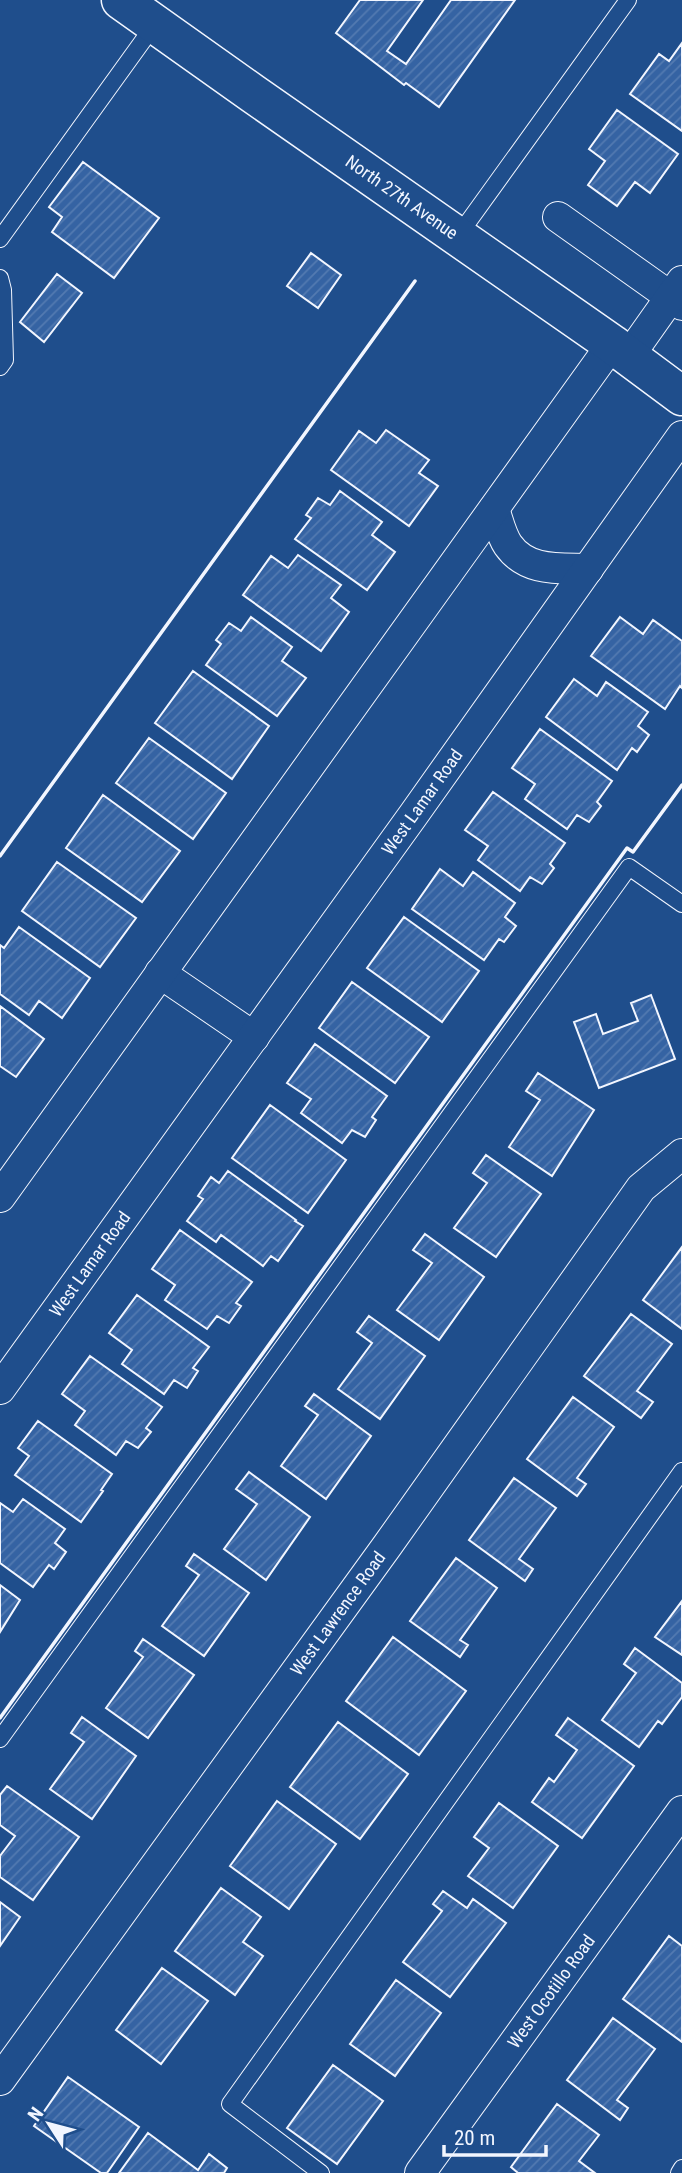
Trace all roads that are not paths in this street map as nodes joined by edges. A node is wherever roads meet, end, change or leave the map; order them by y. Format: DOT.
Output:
graph roads {
  1 [pos="121,0"];
  2 [pos="628,0"];
  3 [pos="155,24"];
  4 [pos="558,217"];
  5 [pos="458,236"];
  6 [pos="0,239"];
  7 [pos="0,278"];
  8 [pos="678,294"];
  9 [pos="621,350"];
  10 [pos="0,367"];
  11 [pos="682,396"];
  12 [pos="682,436"];
  13 [pos="494,509"];
  14 [pos="589,569"];
  15 [pos="682,904"];
  16 [pos="160,973"];
  17 [pos="254,1037"];
  18 [pos="682,1154"];
  19 [pos="0,1197"];
  20 [pos="0,1389"];
  21 [pos="682,1471"];
  22 [pos="0,1739"];
  23 [pos="682,1811"];
  24 [pos="0,2080"];
  25 [pos="682,2168"];
  26 [pos="321,2173"];
  27 [pos="420,2173"];
  28 [pos="679,2173"];
  1 -- 3 [label="main road, North 27th Avenue"];
  2 -- 5 [label="lane"];
  3 -- 5 [label="main road, North 27th Avenue"];
  3 -- 6 [label="lane"];
  4 -- 8 [label="street"];
  5 -- 9 [label="main road, North 27th Avenue"];
  7 -- 10 [label="lane"];
  8 -- 9 [label="street"];
  9 -- 11 [label="main road, North 27th Avenue"];
  9 -- 13 [label="street"];
  12 -- 14 [label="street, West Lamar Road"];
  13 -- 14 [label="street"];
  13 -- 16 [label="street"];
  14 -- 17 [label="street, West Lamar Road"];
  15 -- 22 [label="lane"];
  16 -- 17 [label="street"];
  16 -- 19 [label="street"];
  17 -- 20 [label="street, West Lamar Road"];
  18 -- 24 [label="street, West Lawrence Road"];
  21 -- 26 [label="lane"];
  23 -- 27 [label="street, West Ocotillo Road"];
  25 -- 28 [label="lane"];
}
